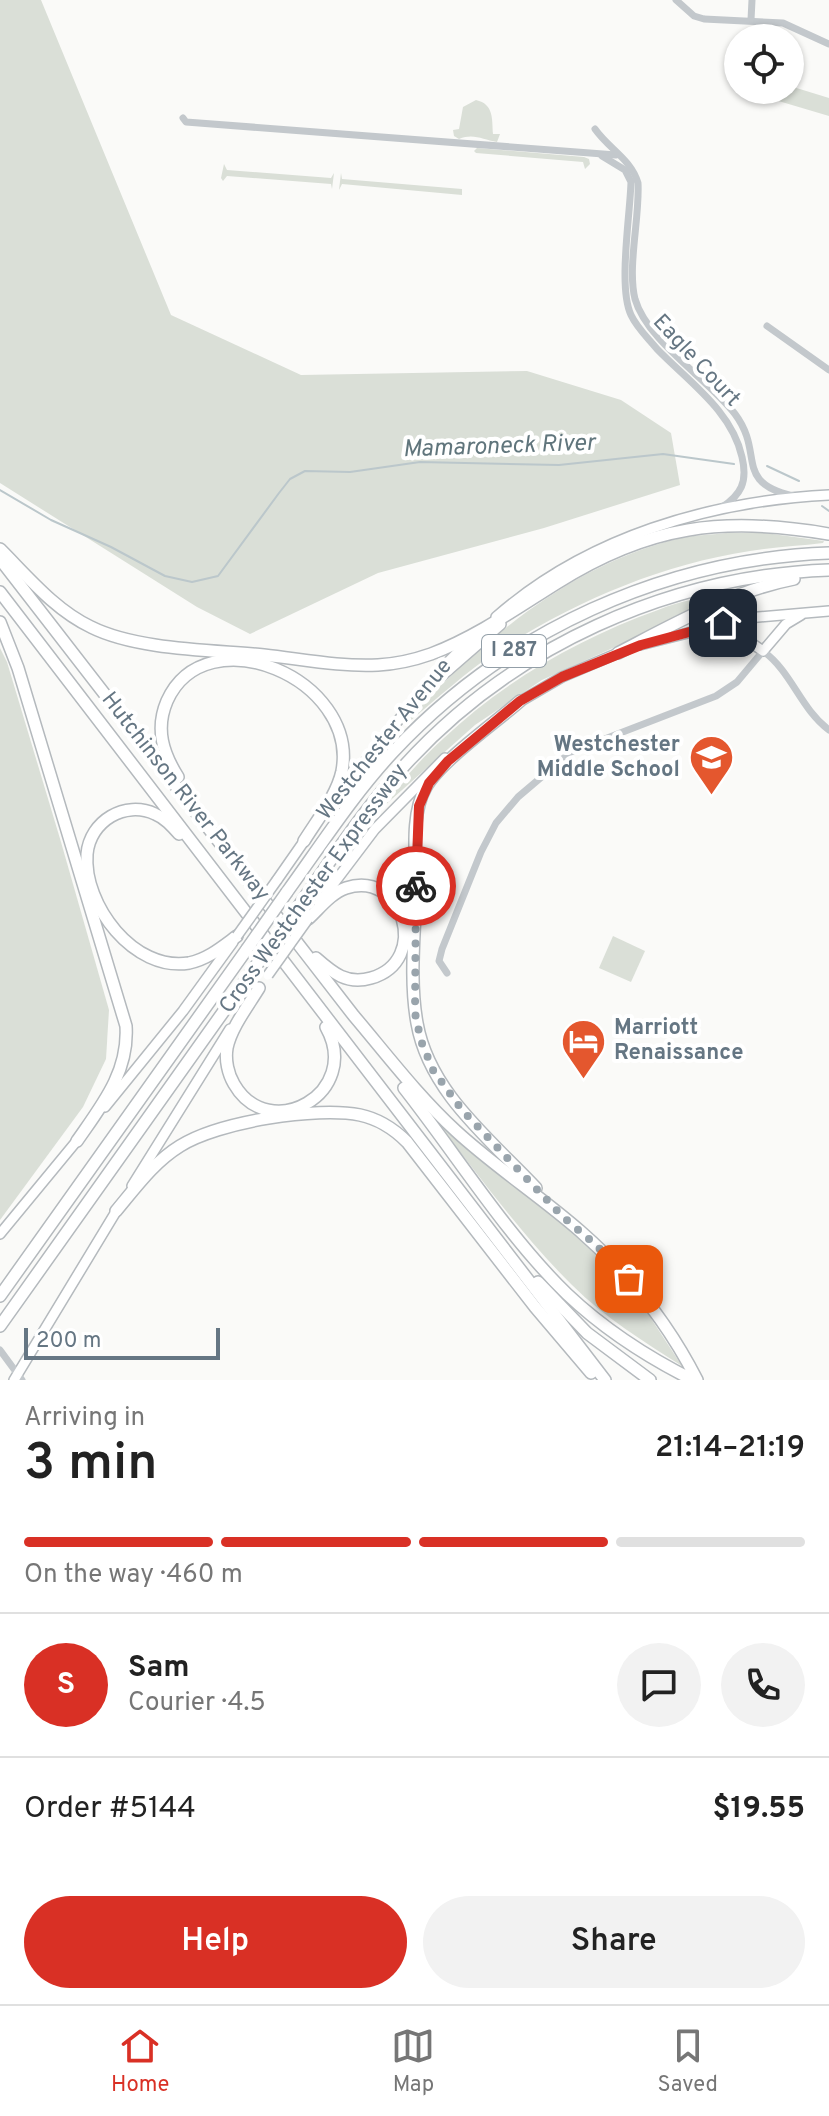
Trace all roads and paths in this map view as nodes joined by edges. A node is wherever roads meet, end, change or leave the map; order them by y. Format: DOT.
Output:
graph roads {
  1 [pos="676,0"];
  2 [pos="752,0"];
  3 [pos="751,20"];
  4 [pos="829,44"];
  5 [pos="183,118"];
  6 [pos="595,129"];
  7 [pos="592,153"];
  8 [pos="618,155"];
  9 [pos="767,326"];
  10 [pos="829,370"];
  11 [pos="829,495"];
  12 [pos="795,497"];
  13 [pos="720,509"];
  14 [pos="829,534"];
  15 [pos="0,549"];
  16 [pos="829,553"];
  17 [pos="0,559"];
  18 [pos="829,571"];
  19 [pos="0,592"];
  20 [pos="532,599"];
  21 [pos="807,611"];
  22 [pos="829,611"];
  23 [pos="0,622"];
  24 [pos="488,624"];
  25 [pos="712,625"];
  26 [pos="763,651"];
  27 [pos="618,653"];
  28 [pos="423,691"];
  29 [pos="520,701"];
  30 [pos="829,730"];
  31 [pos="210,828"];
  32 [pos="304,841"];
  33 [pos="214,872"];
  34 [pos="308,919"];
  35 [pos="288,931"];
  36 [pos="237,936"];
  37 [pos="447,973"];
  38 [pos="259,988"];
  39 [pos="303,989"];
  40 [pos="354,1016"];
  41 [pos="77,1141"];
  42 [pos="116,1211"];
  43 [pos="479,1216"];
  44 [pos="563,1217"];
  45 [pos="0,1234"];
  46 [pos="0,1296"];
  47 [pos="0,1326"];
  48 [pos="0,1350"];
  49 [pos="18,1378"];
  50 [pos="597,1380"];
  51 [pos="605,1380"];
  52 [pos="650,1380"];
  53 [pos="695,1380"];
  1 -- 3 [label="street"];
  2 -- 3 [label="street"];
  3 -- 4 [label="street"];
  5 -- 7 [label="street, Eagle Court"];
  6 -- 8 [label="street, Eagle Court"];
  7 -- 8 [label="street, Eagle Court"];
  7 -- 13 [label="street, Eagle Court"];
  8 -- 12 [label="street, Eagle Court"];
  9 -- 10 [label="street"];
  11 -- 12 [label="main road, Westchester Avenue"];
  12 -- 13 [label="main road, Westchester Avenue"];
  13 -- 24 [label="main road, Westchester Avenue"];
  14 -- 20 [label="highway"];
  15 -- 24 [label="highway"];
  16 -- 46 [label="highway, Cross Westchester Expressway / I 287, bridge"];
  17 -- 31 [label="highway, Hutchinson River Parkway"];
  18 -- 27 [label="highway"];
  18 -- 47 [label="highway, Cross Westchester Expressway / I 287, bridge"];
  19 -- 33 [label="highway, Hutchinson River Parkway"];
  20 -- 24 [label="highway"];
  20 -- 28 [label="highway"];
  21 -- 22 [label="main road"];
  21 -- 25 [label="main road"];
  21 -- 26 [label="main road"];
  23 -- 41 [label="highway"];
  24 -- 28 [label="main road, Westchester Avenue"];
  25 -- 26 [label="main road"];
  25 -- 27 [label="main road"];
  26 -- 30 [label="street"];
  26 -- 37 [label="street"];
  27 -- 29 [label="main road"];
  28 -- 32 [label="main road, Westchester Avenue"];
  29 -- 34 [label="main road"];
  29 -- 44 [label="highway"];
  31 -- 32 [label="highway"];
  31 -- 35 [label="highway, Hutchinson River Parkway"];
  32 -- 36 [label="main road, Westchester Avenue, bridge"];
  33 -- 36 [label="highway"];
  33 -- 39 [label="highway, Hutchinson River Parkway"];
  34 -- 35 [label="highway"];
  34 -- 38 [label="main road, bridge"];
  35 -- 40 [label="highway, Hutchinson River Parkway"];
  36 -- 41 [label="main road"];
  38 -- 39 [label="highway"];
  38 -- 42 [label="main road"];
  39 -- 43 [label="highway, Hutchinson River Parkway"];
  40 -- 44 [label="highway, Hutchinson River Parkway"];
  40 -- 53 [label="highway"];
  41 -- 45 [label="main road"];
  42 -- 49 [label="main road"];
  42 -- 50 [label="highway"];
  43 -- 51 [label="highway, Hutchinson River Parkway"];
  43 -- 52 [label="highway"];
  44 -- 53 [label="highway, Hutchinson River Parkway"];
  48 -- 49 [label="street"];
}
